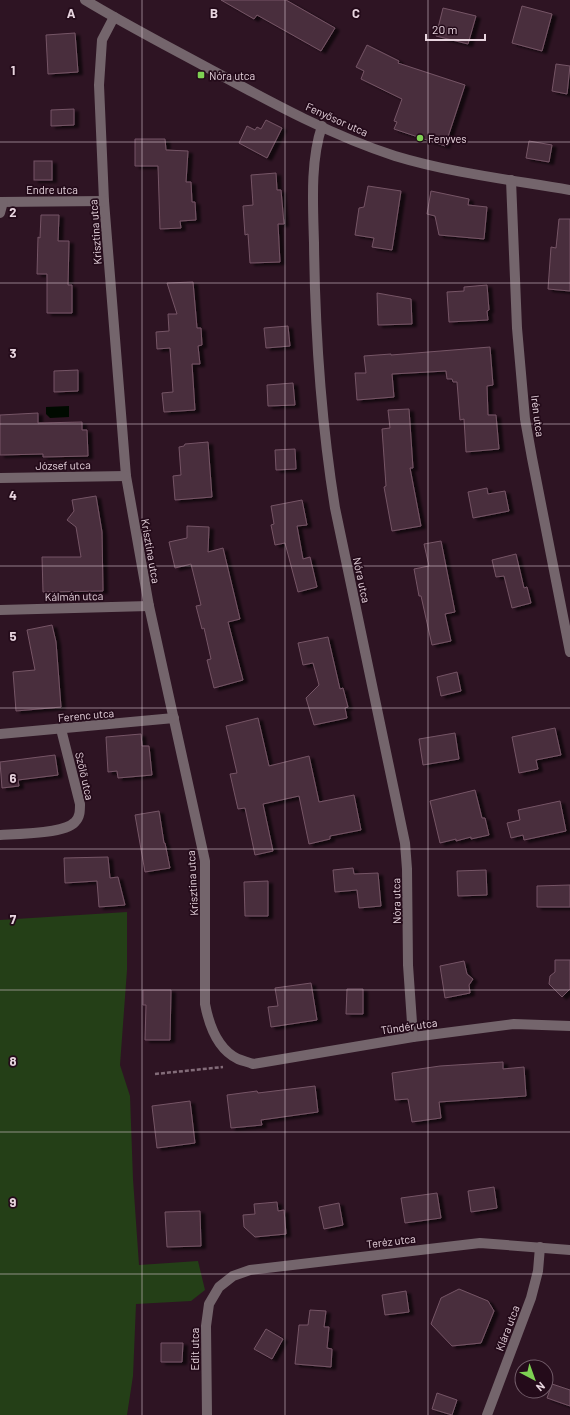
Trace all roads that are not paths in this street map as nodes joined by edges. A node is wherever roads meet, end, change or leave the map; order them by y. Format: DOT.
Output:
graph roads {
  1 [pos="85,0"];
  2 [pos="114,17"];
  3 [pos="322,126"];
  4 [pos="512,180"];
  5 [pos="570,190"];
  6 [pos="104,201"];
  7 [pos="1,202"];
  8 [pos="0,213"];
  9 [pos="126,476"];
  10 [pos="0,478"];
  11 [pos="149,606"];
  12 [pos="0,610"];
  13 [pos="570,652"];
  14 [pos="174,718"];
  15 [pos="62,729"];
  16 [pos="0,734"];
  17 [pos="0,835"];
  18 [pos="570,1026"];
  19 [pos="413,1037"];
  20 [pos="253,1064"];
  21 [pos="540,1247"];
  22 [pos="570,1250"];
  23 [pos="219,1287"];
  24 [pos="207,1415"];
  25 [pos="487,1415"];
  1 -- 2 [label="street, Fenyősor utca"];
  2 -- 3 [label="street, Fenyősor utca"];
  2 -- 6 [label="street, Krisztina utca"];
  3 -- 4 [label="street, Fenyősor utca"];
  3 -- 19 [label="street, Nóra utca"];
  4 -- 5 [label="street, Fenyősor utca"];
  4 -- 13 [label="street, Irén utca"];
  6 -- 7 [label="street, Endre utca"];
  6 -- 9 [label="street, Krisztina utca"];
  7 -- 8 [label="street"];
  9 -- 10 [label="street, József utca"];
  9 -- 11 [label="street, Krisztina utca"];
  11 -- 12 [label="street, Kálmán utca"];
  11 -- 14 [label="street, Krisztina utca"];
  14 -- 15 [label="street, Ferenc utca"];
  14 -- 20 [label="street, Krisztina utca"];
  15 -- 16 [label="street, Ferenc utca"];
  15 -- 17 [label="street, Szőlő utca"];
  18 -- 19 [label="street, Tündér utca"];
  19 -- 20 [label="street, Tündér utca"];
  21 -- 22 [label="street, Teréz utca"];
  21 -- 23 [label="street, Teréz utca"];
  21 -- 25 [label="street, Klára utca"];
  23 -- 24 [label="street, Edit utca"];
}
